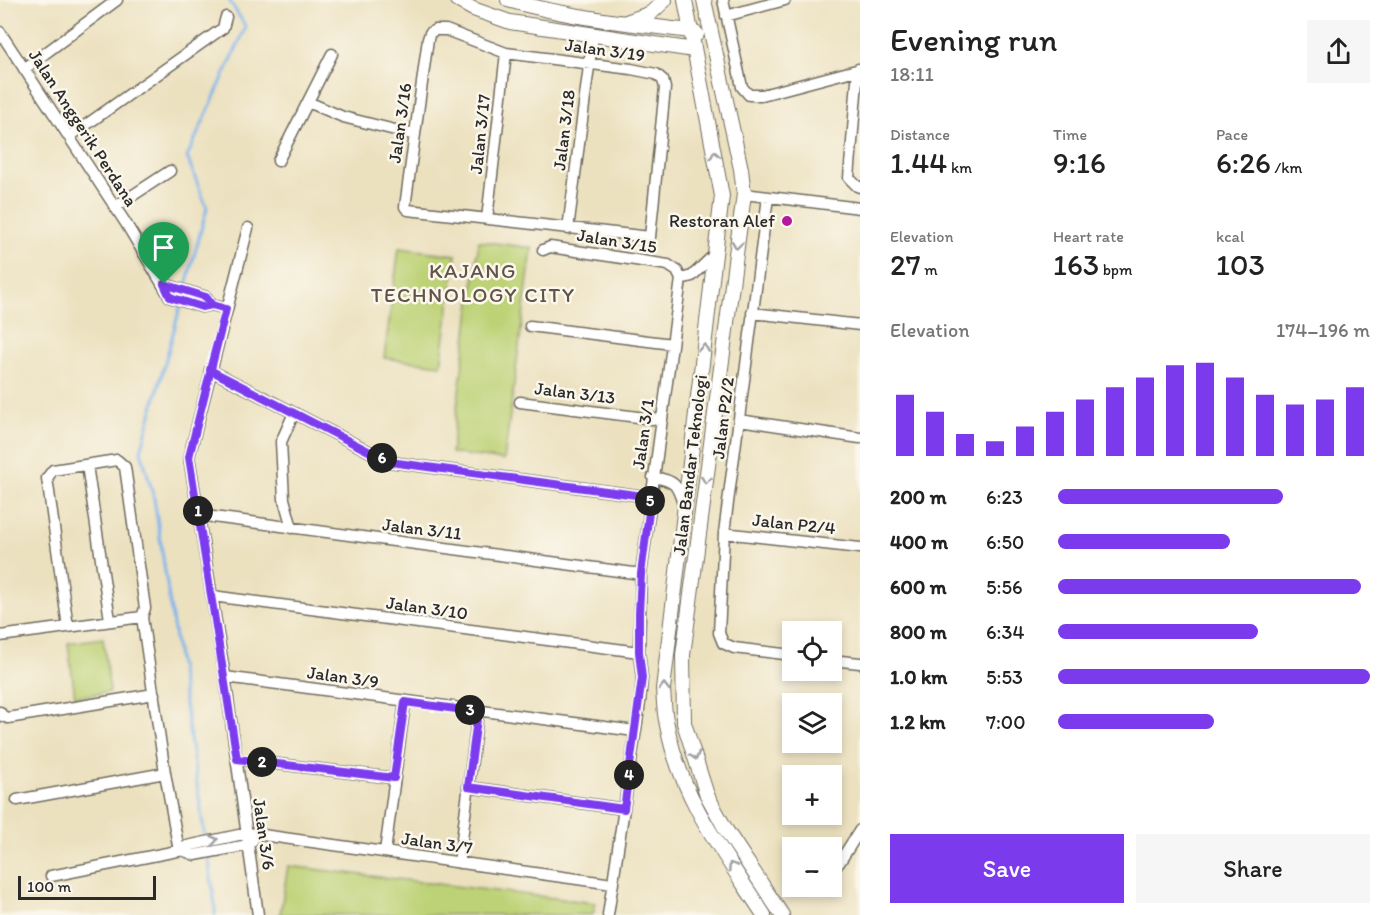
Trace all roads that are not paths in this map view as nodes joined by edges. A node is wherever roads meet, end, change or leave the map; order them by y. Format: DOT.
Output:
graph roads {
  1 [pos="117,0"];
  2 [pos="457,0"];
  3 [pos="665,0"];
  4 [pos="685,0"];
  5 [pos="704,0"];
  6 [pos="723,0"];
  7 [pos="786,0"];
  8 [pos="513,1"];
  9 [pos="707,16"];
  10 [pos="726,16"];
  11 [pos="226,17"];
  12 [pos="510,22"];
  13 [pos="624,23"];
  14 [pos="0,32"];
  15 [pos="593,35"];
  16 [pos="428,39"];
  17 [pos="696,40"];
  18 [pos="675,47"];
  19 [pos="506,52"];
  20 [pos="332,54"];
  21 [pos="715,56"];
  22 [pos="590,64"];
  23 [pos="24,69"];
  24 [pos="859,69"];
  25 [pos="701,78"];
  26 [pos="308,102"];
  27 [pos="415,135"];
  28 [pos="69,137"];
  29 [pos="278,161"];
  30 [pos="170,171"];
  31 [pos="860,186"];
  32 [pos="744,194"];
  33 [pos="768,197"];
  34 [pos="115,207"];
  35 [pos="860,208"];
  36 [pos="487,219"];
  37 [pos="248,228"];
  38 [pos="568,228"];
  39 [pos="543,250"];
  40 [pos="715,254"];
  41 [pos="681,279"];
  42 [pos="226,309"];
  43 [pos="752,313"];
  44 [pos="860,325"];
  45 [pos="530,326"];
  46 [pos="672,344"];
  47 [pos="210,370"];
  48 [pos="520,402"];
  49 [pos="294,413"];
  50 [pos="661,420"];
  51 [pos="739,420"];
  52 [pos="860,438"];
  53 [pos="87,465"];
  54 [pos="654,477"];
  55 [pos="651,497"];
  56 [pos="684,507"];
  57 [pos="198,515"];
  58 [pos="292,528"];
  59 [pos="699,532"];
  60 [pos="724,533"];
  61 [pos="681,534"];
  62 [pos="860,548"];
  63 [pos="641,574"];
  64 [pos="212,596"];
  65 [pos="142,617"];
  66 [pos="110,620"];
  67 [pos="68,627"];
  68 [pos="0,636"];
  69 [pos="639,652"];
  70 [pos="782,654"];
  71 [pos="842,661"];
  72 [pos="860,663"];
  73 [pos="225,677"];
  74 [pos="154,694"];
  75 [pos="405,702"];
  76 [pos="478,712"];
  77 [pos="4,715"];
  78 [pos="635,731"];
  79 [pos="237,759"];
  80 [pos="165,773"];
  81 [pos="394,778"];
  82 [pos="468,787"];
  83 [pos="17,800"];
  84 [pos="624,809"];
  85 [pos="860,830"];
  86 [pos="248,834"];
  87 [pos="248,845"];
  88 [pos="187,850"];
  89 [pos="385,852"];
  90 [pos="842,858"];
  91 [pos="459,863"];
  92 [pos="51,876"];
  93 [pos="613,884"];
  94 [pos="258,915"];
  95 [pos="608,915"];
  96 [pos="765,915"];
  97 [pos="782,915"];
  1 -- 23 [label="street"];
  2 -- 12 [label="street"];
  3 -- 13 [label="street"];
  4 -- 17 [label="street, Jalan Bandar Teknologi"];
  5 -- 9 [label="street, Jalan Bandar Teknologi"];
  6 -- 10 [label="street"];
  7 -- 10 [label="street"];
  8 -- 12 [label="street"];
  8 -- 13 [label="street"];
  9 -- 17 [label="street"];
  9 -- 21 [label="street, Jalan Bandar Teknologi"];
  10 -- 24 [label="street"];
  11 -- 28 [label="street"];
  12 -- 15 [label="street"];
  13 -- 17 [label="street"];
  14 -- 23 [label="street, Jalan Anggerik Perdana"];
  15 -- 18 [label="street"];
  15 -- 22 [label="street, Jalan 3/18"];
  16 -- 19 [label="street, Jalan 3/19"];
  16 -- 27 [label="street, Jalan 3/16"];
  17 -- 18 [label="street"];
  17 -- 21 [label="street"];
  17 -- 25 [label="street, Jalan Bandar Teknologi"];
  18 -- 25 [label="street"];
  19 -- 22 [label="street, Jalan 3/19"];
  19 -- 36 [label="street, Jalan 3/17"];
  20 -- 26 [label="street"];
  21 -- 32 [label="street, Jalan Bandar Teknologi"];
  22 -- 38 [label="street, Jalan 3/18"];
  22 -- 38 [label="street, Jalan 3/19"];
  23 -- 28 [label="street, Jalan Anggerik Perdana"];
  24 -- 31 [label="street"];
  40 -- 25 [label="street, Jalan Bandar Teknologi, one-way"];
  26 -- 27 [label="street"];
  26 -- 29 [label="street"];
  27 -- 36 [label="street, Jalan 3/16"];
  28 -- 34 [label="street, Jalan Anggerik Perdana"];
  30 -- 34 [label="street"];
  32 -- 33 [label="street"];
  32 -- 59 [label="street, Jalan Bandar Teknologi, one-way"];
  33 -- 35 [label="street"];
  33 -- 43 [label="street, Jalan P2/2"];
  34 -- 42 [label="street, Jalan Anggerik Perdana"];
  36 -- 38 [label="street"];
  37 -- 42 [label="street, Jalan 3/6"];
  39 -- 41 [label="street, Jalan 3/15"];
  40 -- 41 [label="street"];
  56 -- 40 [label="street, Jalan Bandar Teknologi, one-way"];
  41 -- 46 [label="street, Jalan 3/1"];
  42 -- 47 [label="street, Jalan 3/6"];
  43 -- 44 [label="street"];
  43 -- 51 [label="street, Jalan P2/2"];
  45 -- 46 [label="street"];
  46 -- 50 [label="street, Jalan 3/1"];
  47 -- 49 [label="street"];
  47 -- 57 [label="street, Jalan 3/6"];
  48 -- 50 [label="street, Jalan 3/13"];
  49 -- 55 [label="street"];
  49 -- 58 [label="street"];
  50 -- 54 [label="street, Jalan 3/1"];
  51 -- 52 [label="street"];
  51 -- 60 [label="street, Jalan P2/2"];
  53 -- 65 [label="street"];
  53 -- 66 [label="street"];
  53 -- 67 [label="street"];
  54 -- 55 [label="street, Jalan 3/1"];
  54 -- 56 [label="street"];
  55 -- 63 [label="street, Jalan 3/1"];
  56 -- 61 [label="street, Jalan Bandar Teknologi"];
  57 -- 58 [label="street, Jalan 3/11"];
  57 -- 64 [label="street, Jalan 3/6"];
  58 -- 63 [label="street, Jalan 3/11"];
  59 -- 61 [label="street"];
  59 -- 97 [label="street, Jalan Bandar Teknologi, one-way"];
  60 -- 62 [label="street, Jalan P2/4"];
  60 -- 70 [label="street, Jalan P2/2"];
  96 -- 61 [label="street, Jalan Bandar Teknologi, one-way"];
  63 -- 69 [label="street, Jalan 3/1"];
  64 -- 69 [label="street, Jalan 3/10"];
  64 -- 73 [label="street, Jalan 3/6"];
  65 -- 66 [label="street"];
  65 -- 74 [label="street"];
  66 -- 67 [label="street"];
  67 -- 68 [label="street"];
  69 -- 78 [label="street, Jalan 3/1"];
  71 -- 72 [label="street"];
  73 -- 75 [label="street, Jalan 3/9"];
  73 -- 79 [label="street, Jalan 3/6"];
  74 -- 77 [label="street"];
  74 -- 80 [label="street"];
  75 -- 76 [label="street, Jalan 3/9"];
  75 -- 81 [label="street"];
  76 -- 78 [label="street, Jalan 3/9"];
  76 -- 82 [label="street"];
  78 -- 84 [label="street, Jalan 3/1"];
  79 -- 81 [label="street"];
  79 -- 86 [label="street, Jalan 3/6"];
  80 -- 83 [label="street"];
  80 -- 88 [label="street"];
  81 -- 89 [label="street"];
  82 -- 84 [label="street"];
  82 -- 91 [label="street"];
  84 -- 93 [label="street, Jalan 3/1"];
  85 -- 90 [label="street"];
  86 -- 87 [label="street, Jalan 3/6"];
  88 -- 86 [label="street, one-way"];
  86 -- 89 [label="street, Jalan 3/7"];
  87 -- 88 [label="street"];
  87 -- 94 [label="street, Jalan 3/6"];
  88 -- 92 [label="street"];
  89 -- 91 [label="street, Jalan 3/7"];
  91 -- 93 [label="street, Jalan 3/7"];
  93 -- 95 [label="street, Jalan 3/1"];
}
